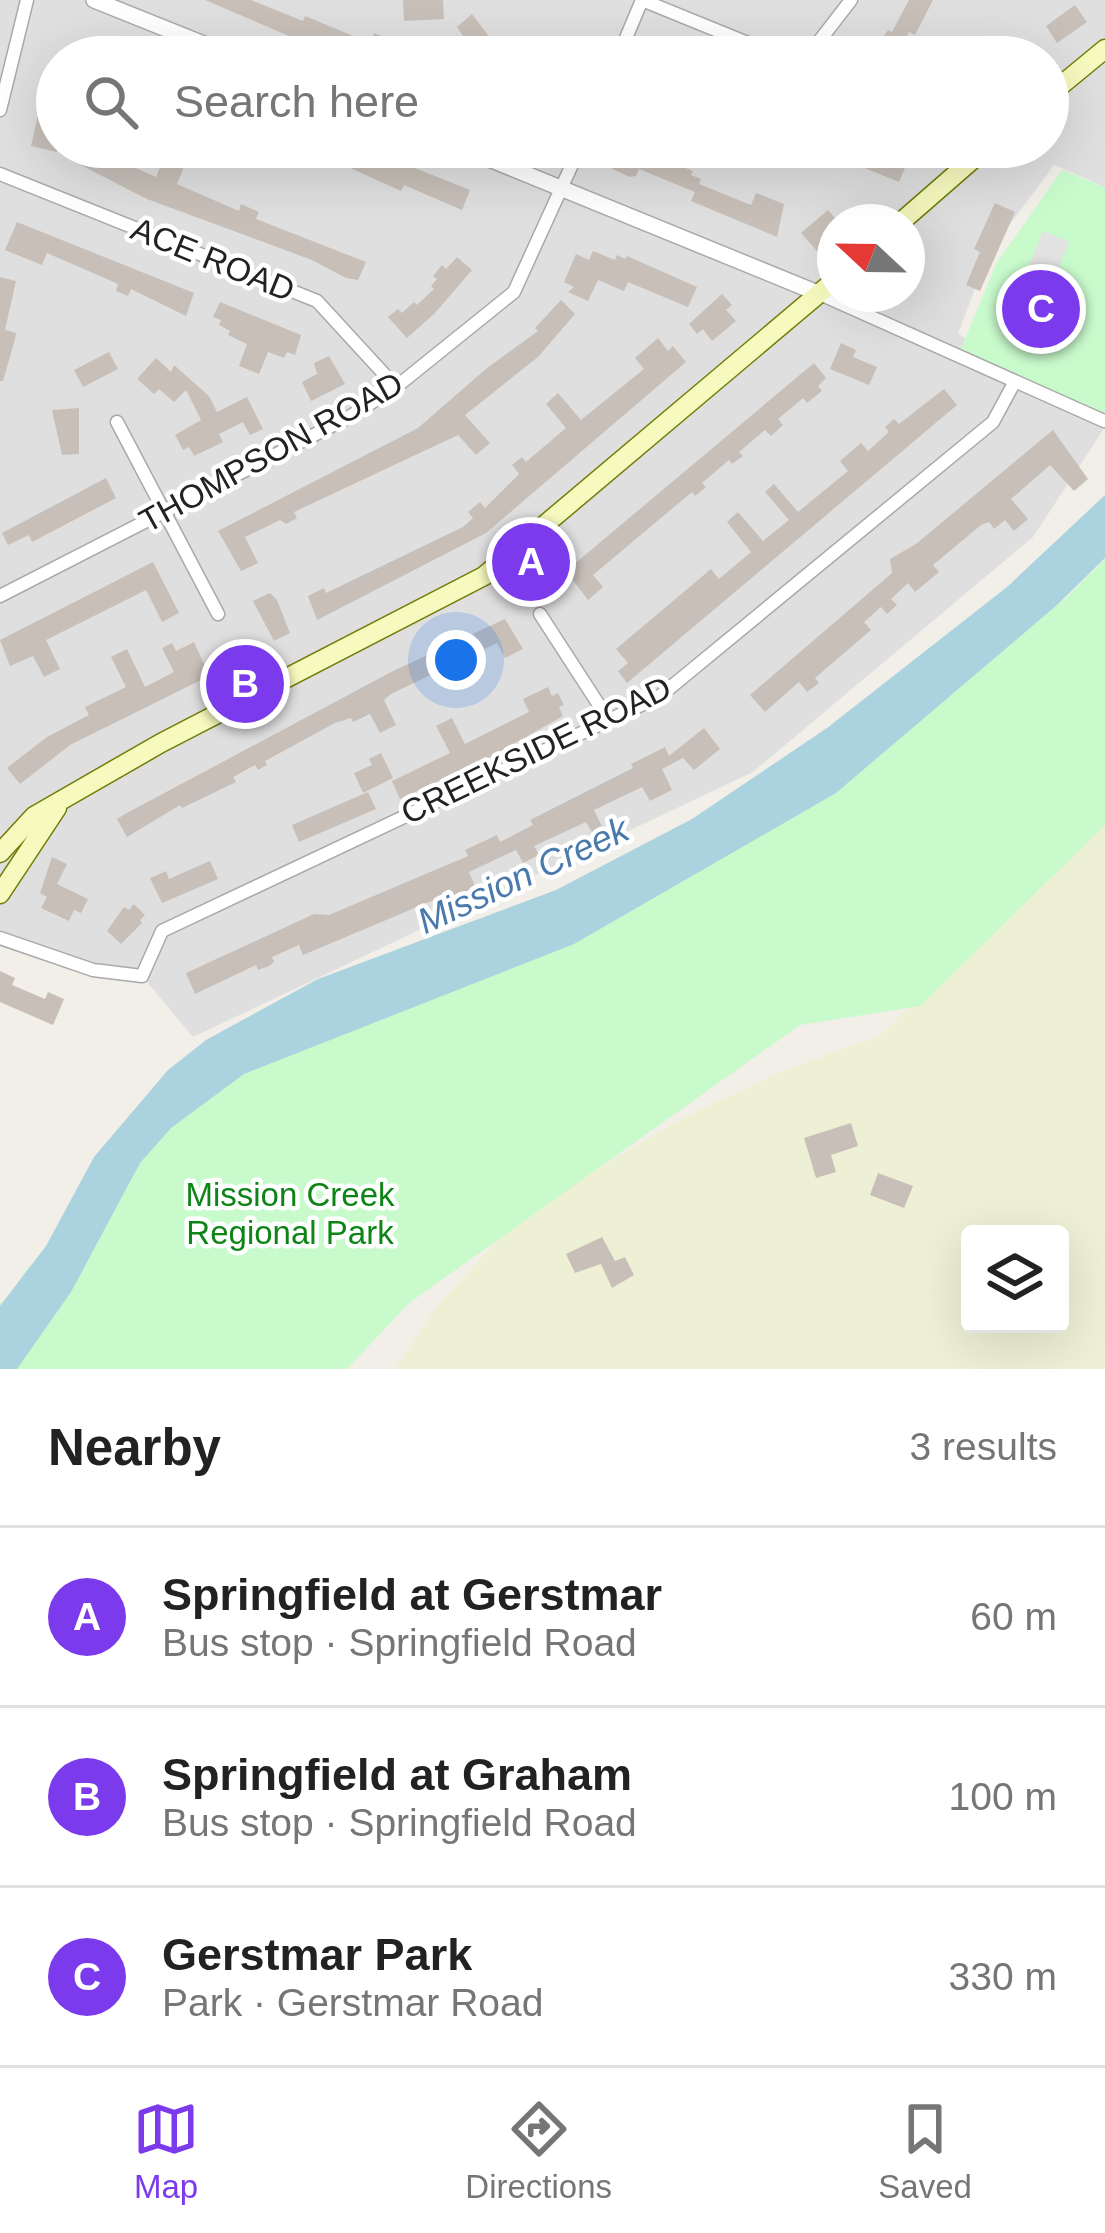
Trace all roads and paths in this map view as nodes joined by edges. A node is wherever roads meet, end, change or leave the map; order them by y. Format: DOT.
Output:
graph roads {
  1 [pos="27,0"];
  2 [pos="94,0"];
  3 [pos="642,0"];
  4 [pos="850,0"];
  5 [pos="184,36"];
  6 [pos="627,36"];
  7 [pos="730,36"];
  8 [pos="823,36"];
  9 [pos="1105,49"];
  10 [pos="1069,79"];
  11 [pos="0,110"];
  12 [pos="512,168"];
  13 [pos="571,168"];
  14 [pos="960,168"];
  15 [pos="0,174"];
  16 [pos="562,188"];
  17 [pos="921,204"];
  18 [pos="817,283"];
  19 [pos="817,295"];
  20 [pos="876,312"];
  21 [pos="1014,383"];
  22 [pos="396,387"];
  23 [pos="117,422"];
  24 [pos="1104,422"];
  25 [pos="165,514"];
  26 [pos="0,596"];
  27 [pos="218,614"];
  28 [pos="540,614"];
  29 [pos="608,719"];
  30 [pos="58,805"];
  31 [pos="0,854"];
  32 [pos="0,894"];
  33 [pos="0,938"];
  1 -- 11 [label="street"];
  2 -- 5 [label="street"];
  3 -- 6 [label="street"];
  3 -- 7 [label="street"];
  4 -- 8 [label="street"];
  9 -- 10 [label="main road"];
  12 -- 16 [label="street"];
  13 -- 16 [label="street, THOMPSON ROAD"];
  14 -- 17 [label="main road"];
  15 -- 22 [label="street, ACE ROAD"];
  16 -- 18 [label="street"];
  16 -- 22 [label="street, THOMPSON ROAD"];
  19 -- 30 [label="main road"];
  20 -- 21 [label="street"];
  21 -- 24 [label="street"];
  21 -- 29 [label="street, CREEKSIDE ROAD"];
  22 -- 25 [label="street, THOMPSON ROAD"];
  23 -- 25 [label="street"];
  25 -- 26 [label="street, THOMPSON ROAD"];
  25 -- 27 [label="street"];
  28 -- 29 [label="street"];
  29 -- 33 [label="street, CREEKSIDE ROAD"];
  30 -- 31 [label="main road"];
  30 -- 32 [label="main road"];
}
